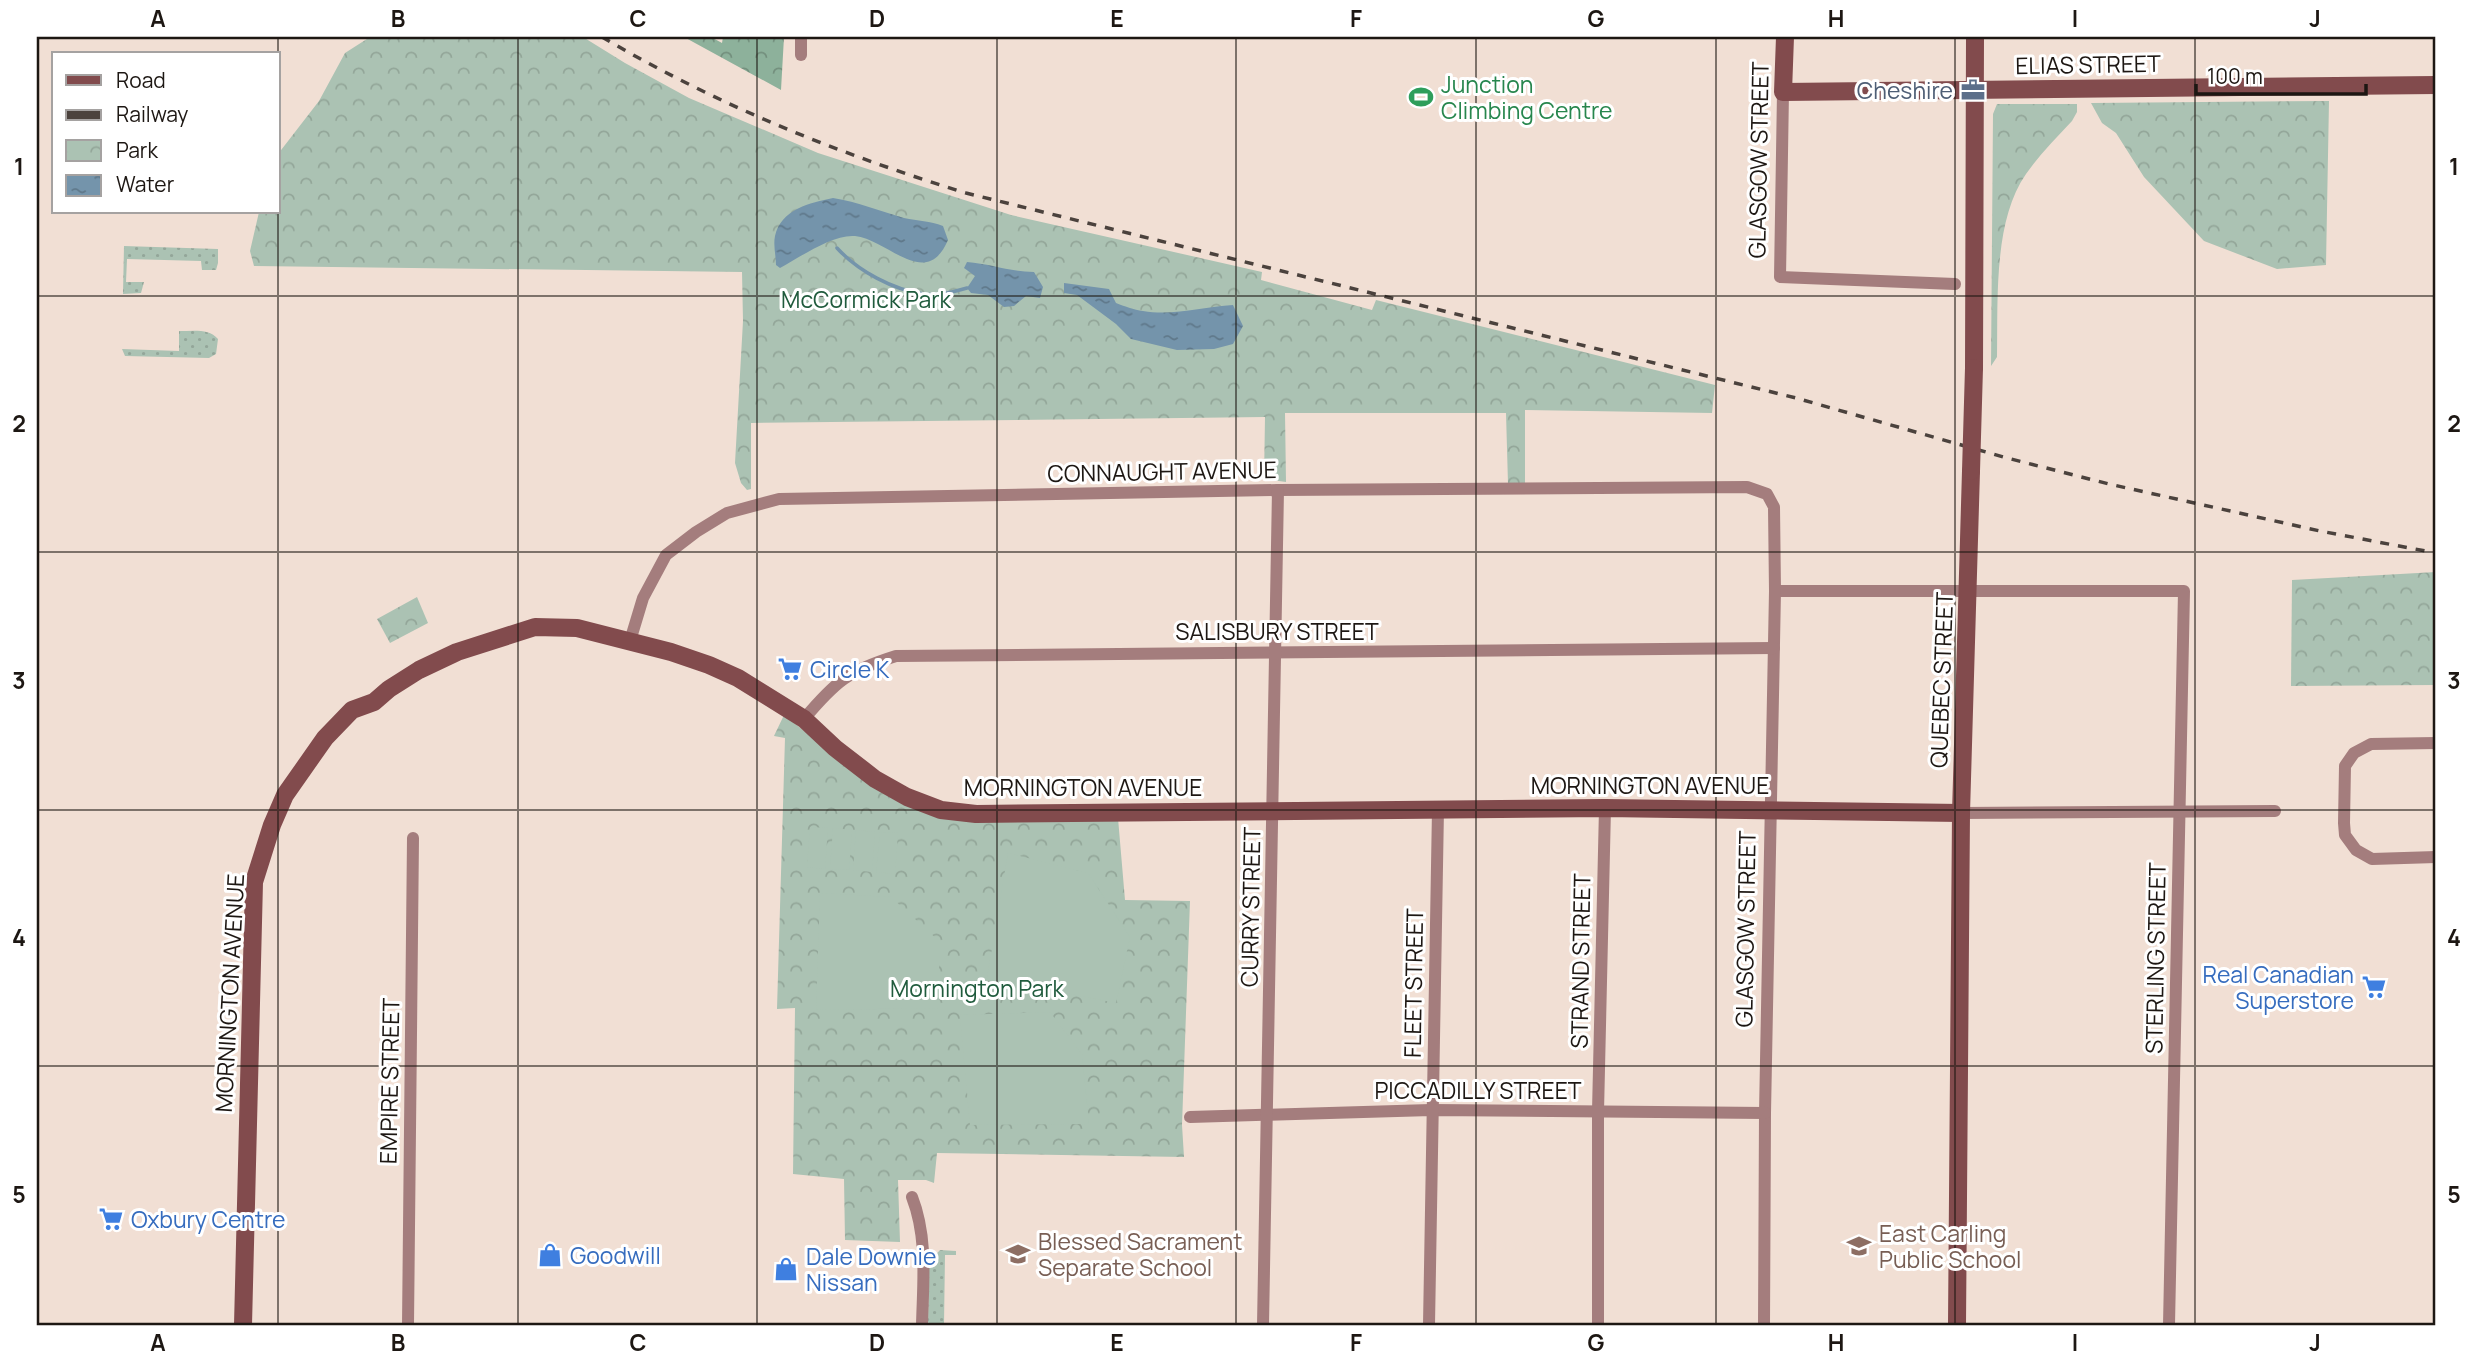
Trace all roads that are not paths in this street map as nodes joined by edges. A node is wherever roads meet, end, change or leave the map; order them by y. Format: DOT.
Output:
graph roads {
  1 [pos="801,37"];
  2 [pos="1785,37"];
  3 [pos="1975,37"];
  4 [pos="802,55"];
  5 [pos="2436,85"];
  6 [pos="1973,90"];
  7 [pos="1783,92"];
  8 [pos="1955,284"];
  9 [pos="1278,490"];
  10 [pos="1767,494"];
  11 [pos="1968,590"];
  12 [pos="1775,591"];
  13 [pos="630,641"];
  14 [pos="1773,648"];
  15 [pos="1276,652"];
  16 [pos="804,719"];
  17 [pos="2436,743"];
  18 [pos="1605,808"];
  19 [pos="1438,809"];
  20 [pos="1773,810"];
  21 [pos="1273,811"];
  22 [pos="2179,811"];
  23 [pos="2275,811"];
  24 [pos="1961,813"];
  25 [pos="413,838"];
  26 [pos="2436,857"];
  27 [pos="1431,1110"];
  28 [pos="1598,1112"];
  29 [pos="1765,1113"];
  30 [pos="1267,1114"];
  31 [pos="1190,1117"];
  32 [pos="912,1197"];
  33 [pos="243,1325"];
  34 [pos="408,1325"];
  35 [pos="922,1325"];
  36 [pos="1263,1325"];
  37 [pos="1429,1325"];
  38 [pos="1598,1325"];
  39 [pos="1764,1325"];
  40 [pos="1957,1325"];
  41 [pos="2169,1325"];
  1 -- 4 [label="street"];
  2 -- 7 [label="street, GLASGOW STREET"];
  3 -- 6 [label="street, QUEBEC STREET"];
  5 -- 6 [label="street, ELIAS STREET"];
  6 -- 7 [label="street, ELIAS STREET"];
  6 -- 11 [label="street, QUEBEC STREET, bridge"];
  7 -- 8 [label="street, GLASGOW STREET"];
  9 -- 10 [label="street, CONNAUGHT AVENUE"];
  9 -- 13 [label="street, CONNAUGHT AVENUE"];
  9 -- 15 [label="street, CURRY STREET"];
  10 -- 12 [label="street, GLASGOW STREET"];
  11 -- 12 [label="street"];
  11 -- 22 [label="street, STERLING STREET"];
  11 -- 24 [label="street, QUEBEC STREET"];
  12 -- 14 [label="street, GLASGOW STREET"];
  13 -- 16 [label="street, MORNINGTON AVENUE"];
  13 -- 33 [label="street, MORNINGTON AVENUE"];
  14 -- 15 [label="street, SALISBURY STREET"];
  14 -- 20 [label="street, GLASGOW STREET"];
  15 -- 16 [label="street, SALISBURY STREET"];
  15 -- 21 [label="street, CURRY STREET"];
  16 -- 21 [label="street, MORNINGTON AVENUE"];
  17 -- 26 [label="street"];
  18 -- 19 [label="street, MORNINGTON AVENUE"];
  18 -- 20 [label="street, MORNINGTON AVENUE"];
  18 -- 28 [label="street, STRAND STREET"];
  19 -- 21 [label="street, MORNINGTON AVENUE"];
  19 -- 27 [label="street, FLEET STREET"];
  20 -- 24 [label="street, MORNINGTON AVENUE"];
  20 -- 29 [label="street, GLASGOW STREET"];
  21 -- 30 [label="street, CURRY STREET"];
  22 -- 23 [label="street, MORNINGTON AVENUE"];
  22 -- 24 [label="street, MORNINGTON AVENUE"];
  22 -- 41 [label="street, STERLING STREET"];
  24 -- 40 [label="street, QUEBEC STREET"];
  25 -- 34 [label="street, EMPIRE STREET"];
  27 -- 28 [label="street, PICCADILLY STREET"];
  27 -- 30 [label="street, PICCADILLY STREET"];
  27 -- 37 [label="street, FLEET STREET"];
  28 -- 29 [label="street, PICCADILLY STREET"];
  28 -- 38 [label="street, STRAND STREET"];
  29 -- 39 [label="street, GLASGOW STREET"];
  30 -- 31 [label="street, PICCADILLY STREET"];
  30 -- 36 [label="street, CURRY STREET"];
  32 -- 35 [label="street"];
}
